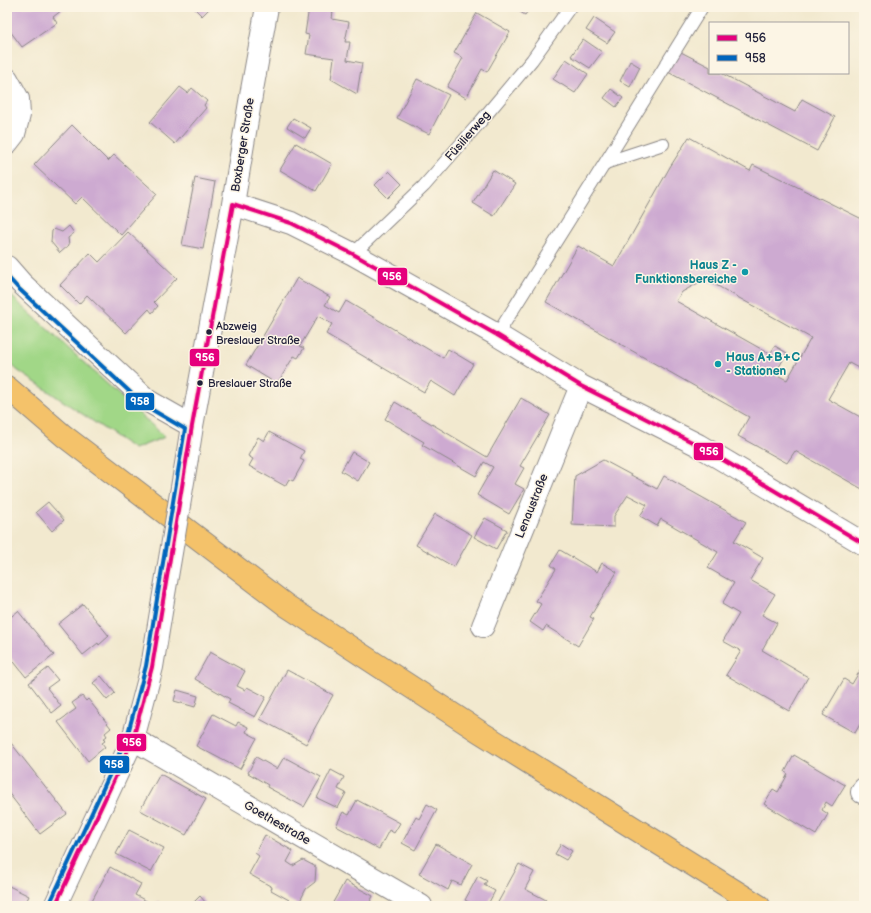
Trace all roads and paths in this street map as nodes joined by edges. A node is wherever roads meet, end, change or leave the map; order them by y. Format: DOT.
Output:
graph roads {
  1 [pos="267,7"];
  2 [pos="570,7"];
  3 [pos="702,7"];
  4 [pos="7,80"];
  5 [pos="7,143"];
  6 [pos="663,144"];
  7 [pos="605,163"];
  8 [pos="233,204"];
  9 [pos="353,254"];
  10 [pos="7,267"];
  11 [pos="497,335"];
  12 [pos="581,386"];
  13 [pos="7,387"];
  14 [pos="192,426"];
  15 [pos="864,544"];
  16 [pos="483,626"];
  17 [pos="133,739"];
  18 [pos="864,790"];
  19 [pos="864,793"];
  20 [pos="55,906"];
  21 [pos="421,906"];
  22 [pos="759,906"];
  1 -- 8 [label="street, Boxberger Straße"];
  2 -- 9 [label="lane, Füsilierweg"];
  3 -- 7 [label="lane"];
  4 -- 5 [label="street"];
  6 -- 7 [label="lane"];
  7 -- 11 [label="lane"];
  8 -- 9 [label="street"];
  8 -- 14 [label="street, Boxberger Straße"];
  9 -- 11 [label="street"];
  10 -- 14 [label="street"];
  11 -- 12 [label="street"];
  12 -- 15 [label="street"];
  12 -- 16 [label="street, Lenaustraße"];
  13 -- 22 [label="main road"];
  14 -- 17 [label="street, Boxberger Straße, bridge"];
  17 -- 20 [label="street, Boxberger Straße"];
  17 -- 21 [label="street, Goethestraße"];
  18 -- 19 [label="street"];
}
